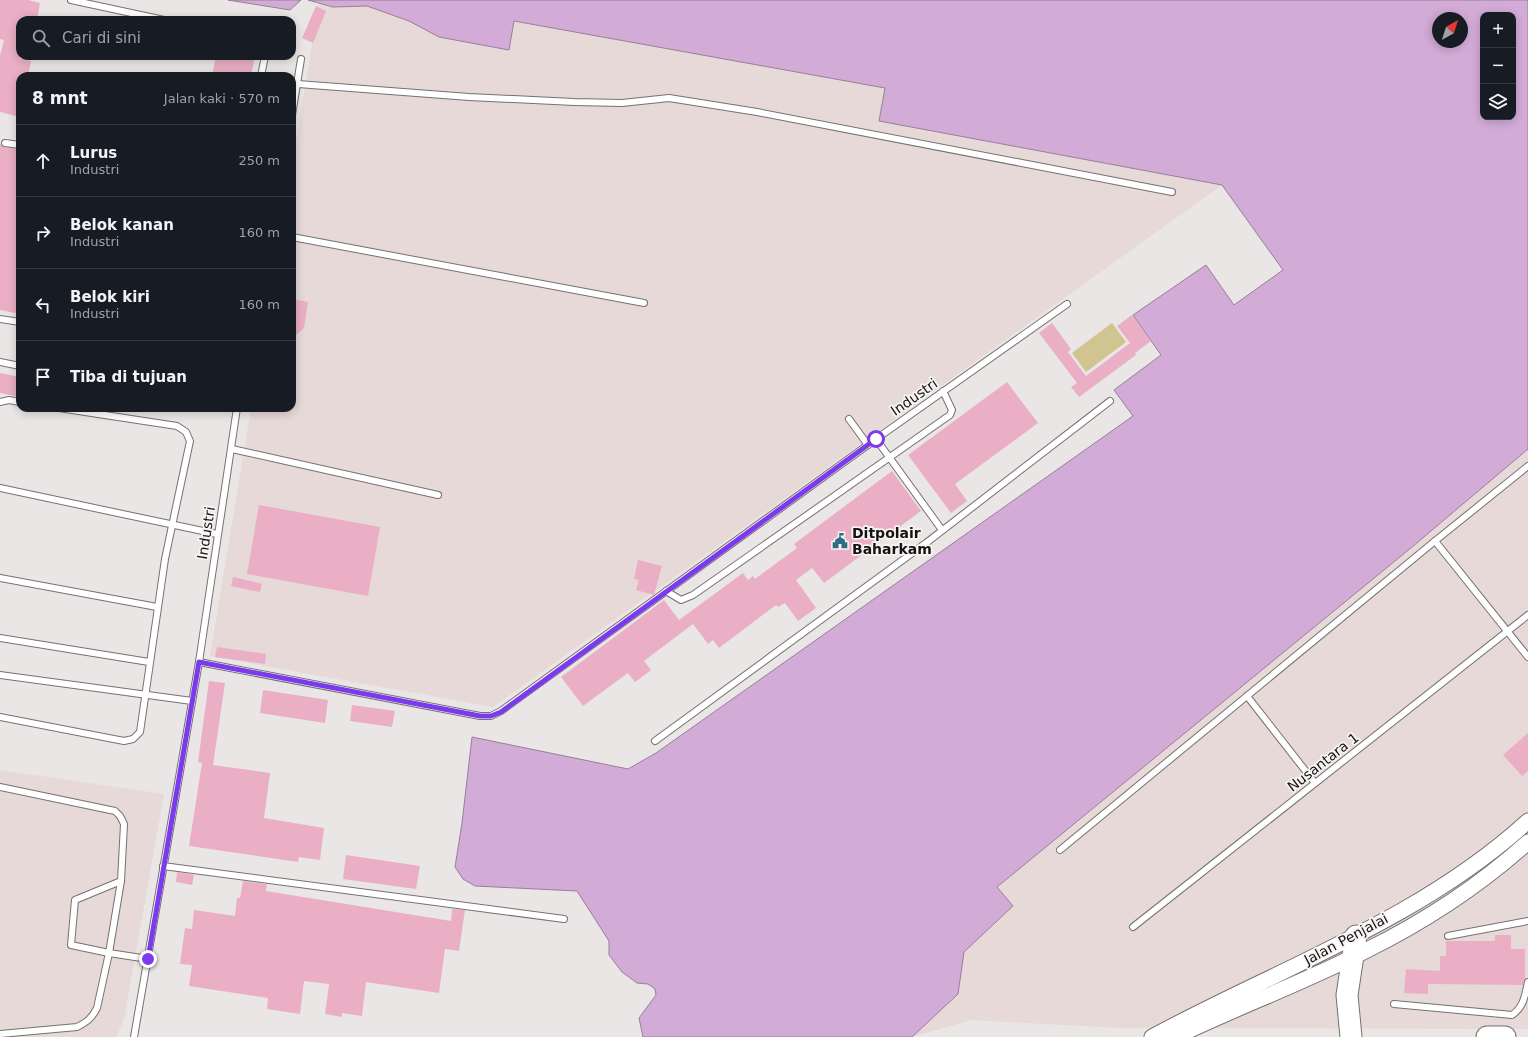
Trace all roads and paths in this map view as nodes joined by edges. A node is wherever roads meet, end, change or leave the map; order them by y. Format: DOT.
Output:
graph roads {
  1 [pos="71,0"];
  2 [pos="145,16"];
  3 [pos="301,59"];
  4 [pos="264,60"];
  5 [pos="262,72"];
  6 [pos="298,84"];
  7 [pos="296,94"];
  8 [pos="5,143"];
  9 [pos="16,144"];
  10 [pos="1172,192"];
  11 [pos="296,238"];
  12 [pos="644,303"];
  13 [pos="1067,304"];
  14 [pos="0,319"];
  15 [pos="16,321"];
  16 [pos="0,362"];
  17 [pos="16,365"];
  18 [pos="943,391"];
  19 [pos="16,401"];
  20 [pos="1110,401"];
  21 [pos="0,402"];
  22 [pos="85,412"];
  23 [pos="237,412"];
  24 [pos="849,419"];
  25 [pos="876,439"];
  26 [pos="868,445"];
  27 [pos="232,448"];
  28 [pos="888,456"];
  29 [pos="1528,466"];
  30 [pos="0,488"];
  31 [pos="438,495"];
  32 [pos="172,523"];
  33 [pos="942,530"];
  34 [pos="217,534"];
  35 [pos="1435,541"];
  36 [pos="0,578"];
  37 [pos="666,591"];
  38 [pos="157,606"];
  39 [pos="1528,615"];
  40 [pos="1507,632"];
  41 [pos="0,638"];
  42 [pos="1528,657"];
  43 [pos="149,662"];
  44 [pos="199,662"];
  45 [pos="0,675"];
  46 [pos="145,696"];
  47 [pos="1246,696"];
  48 [pos="192,701"];
  49 [pos="0,717"];
  50 [pos="656,741"];
  51 [pos="1315,783"];
  52 [pos="0,787"];
  53 [pos="1528,821"];
  54 [pos="1515,833"];
  55 [pos="1527,846"];
  56 [pos="1060,850"];
  57 [pos="163,866"];
  58 [pos="121,881"];
  59 [pos="564,919"];
  60 [pos="1528,921"];
  61 [pos="1133,927"];
  62 [pos="1356,936"];
  63 [pos="1448,936"];
  64 [pos="109,953"];
  65 [pos="1352,958"];
  66 [pos="148,959"];
  67 [pos="1528,982"];
  68 [pos="1394,1004"];
  69 [pos="0,1034"];
  70 [pos="134,1037"];
  71 [pos="1152,1037"];
  72 [pos="1175,1037"];
  73 [pos="1351,1037"];
  74 [pos="1487,1037"];
  75 [pos="1505,1037"];
  1 -- 2 [label="lane"];
  3 -- 6 [label="lane"];
  4 -- 5 [label="lane"];
  6 -- 7 [label="lane"];
  6 -- 10 [label="lane"];
  8 -- 9 [label="lane"];
  11 -- 12 [label="lane"];
  13 -- 18 [label="lane, Industri"];
  14 -- 15 [label="lane"];
  16 -- 17 [label="lane"];
  18 -- 25 [label="lane, Industri"];
  18 -- 28 [label="lane"];
  19 -- 21 [label="lane"];
  20 -- 33 [label="lane"];
  22 -- 32 [label="lane"];
  23 -- 27 [label="lane, Industri"];
  24 -- 26 [label="lane"];
  25 -- 26 [label="lane, Industri"];
  25 -- 28 [label="lane"];
  26 -- 37 [label="lane, Industri"];
  27 -- 31 [label="lane"];
  27 -- 34 [label="lane, Industri"];
  28 -- 33 [label="lane"];
  28 -- 37 [label="lane"];
  29 -- 35 [label="lane"];
  30 -- 32 [label="lane"];
  32 -- 34 [label="lane"];
  32 -- 38 [label="lane"];
  33 -- 50 [label="lane"];
  34 -- 44 [label="lane, Industri"];
  35 -- 40 [label="lane"];
  35 -- 47 [label="lane"];
  36 -- 38 [label="lane"];
  37 -- 44 [label="lane, Industri"];
  38 -- 43 [label="lane"];
  39 -- 40 [label="lane, Nusantara 1"];
  40 -- 42 [label="lane"];
  40 -- 51 [label="lane, Nusantara 1"];
  41 -- 43 [label="lane"];
  43 -- 46 [label="lane"];
  44 -- 48 [label="lane, Industri"];
  45 -- 46 [label="lane"];
  46 -- 48 [label="lane"];
  46 -- 49 [label="lane"];
  47 -- 51 [label="lane"];
  47 -- 56 [label="lane"];
  48 -- 57 [label="lane, Industri"];
  51 -- 61 [label="lane, Nusantara 1"];
  52 -- 58 [label="lane"];
  53 -- 54 [label="street, Jalan Penjalai"];
  54 -- 55 [label="lane"];
  54 -- 62 [label="street, Jalan Penjalai"];
  55 -- 65 [label="street, Jalan Penjalai"];
  57 -- 59 [label="lane"];
  57 -- 66 [label="lane, Industri"];
  58 -- 64 [label="lane"];
  58 -- 64 [label="lane"];
  60 -- 63 [label="lane"];
  62 -- 65 [label="highway"];
  62 -- 71 [label="street, Jalan Penjalai"];
  64 -- 66 [label="lane"];
  64 -- 69 [label="lane"];
  65 -- 72 [label="street, Jalan Penjalai"];
  65 -- 73 [label="highway"];
  66 -- 70 [label="lane, Industri"];
  67 -- 68 [label="lane"];
  74 -- 75 [label="highway"];
}
